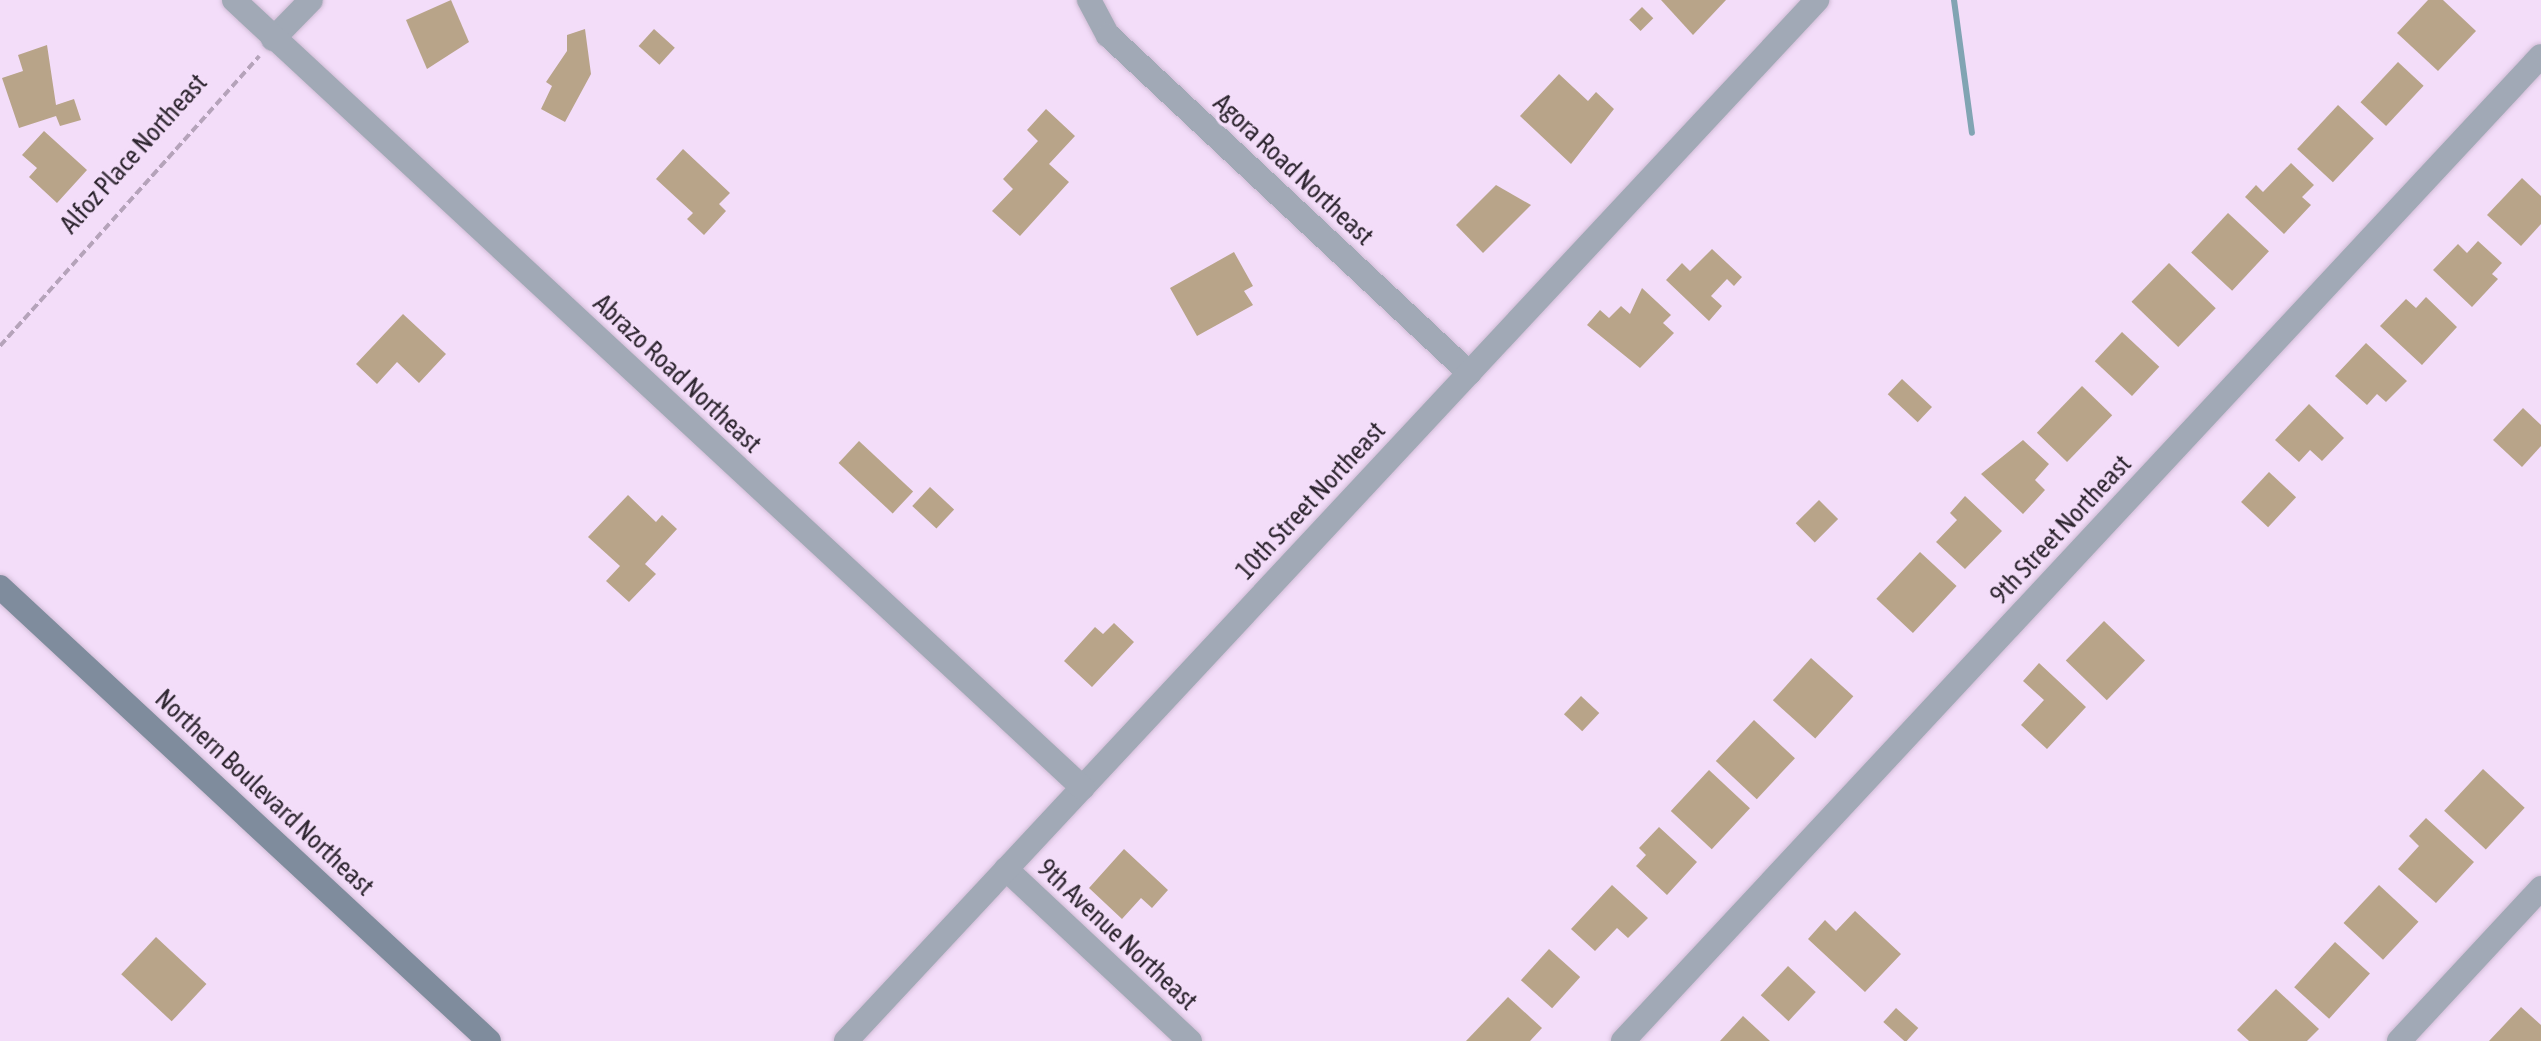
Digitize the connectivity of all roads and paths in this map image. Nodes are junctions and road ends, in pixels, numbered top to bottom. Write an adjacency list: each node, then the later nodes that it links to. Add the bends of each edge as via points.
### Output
1 (234, 0): 5 (street, Abrazo Road Northeast)
2 (311, 0): 5 (street)
3 (1089, 0): 8 (street, Agora Road Northeast, via 1108,35)
4 (1817, 0): 8 (street, 10th Street Northeast)
5 (273, 39): 7 (path, Alfoz Place Northeast); 10 (street, Abrazo Road Northeast)
6 (2541, 56): 16 (street, 9th Street Northeast)
7 (0, 346)
8 (1469, 373): 10 (street, 10th Street Northeast)
9 (0, 587): 13 (main road, Northern Boulevard Northeast)
10 (1083, 788): 11 (street, 10th Street Northeast)
11 (1006, 869): 14 (street, 10th Street Northeast); 15 (street, 9th Avenue Northeast)
12 (2541, 888): 17 (street)
13 (489, 1041)
14 (846, 1041)
15 (1190, 1041)
16 (1623, 1041)
17 (2399, 1041)

